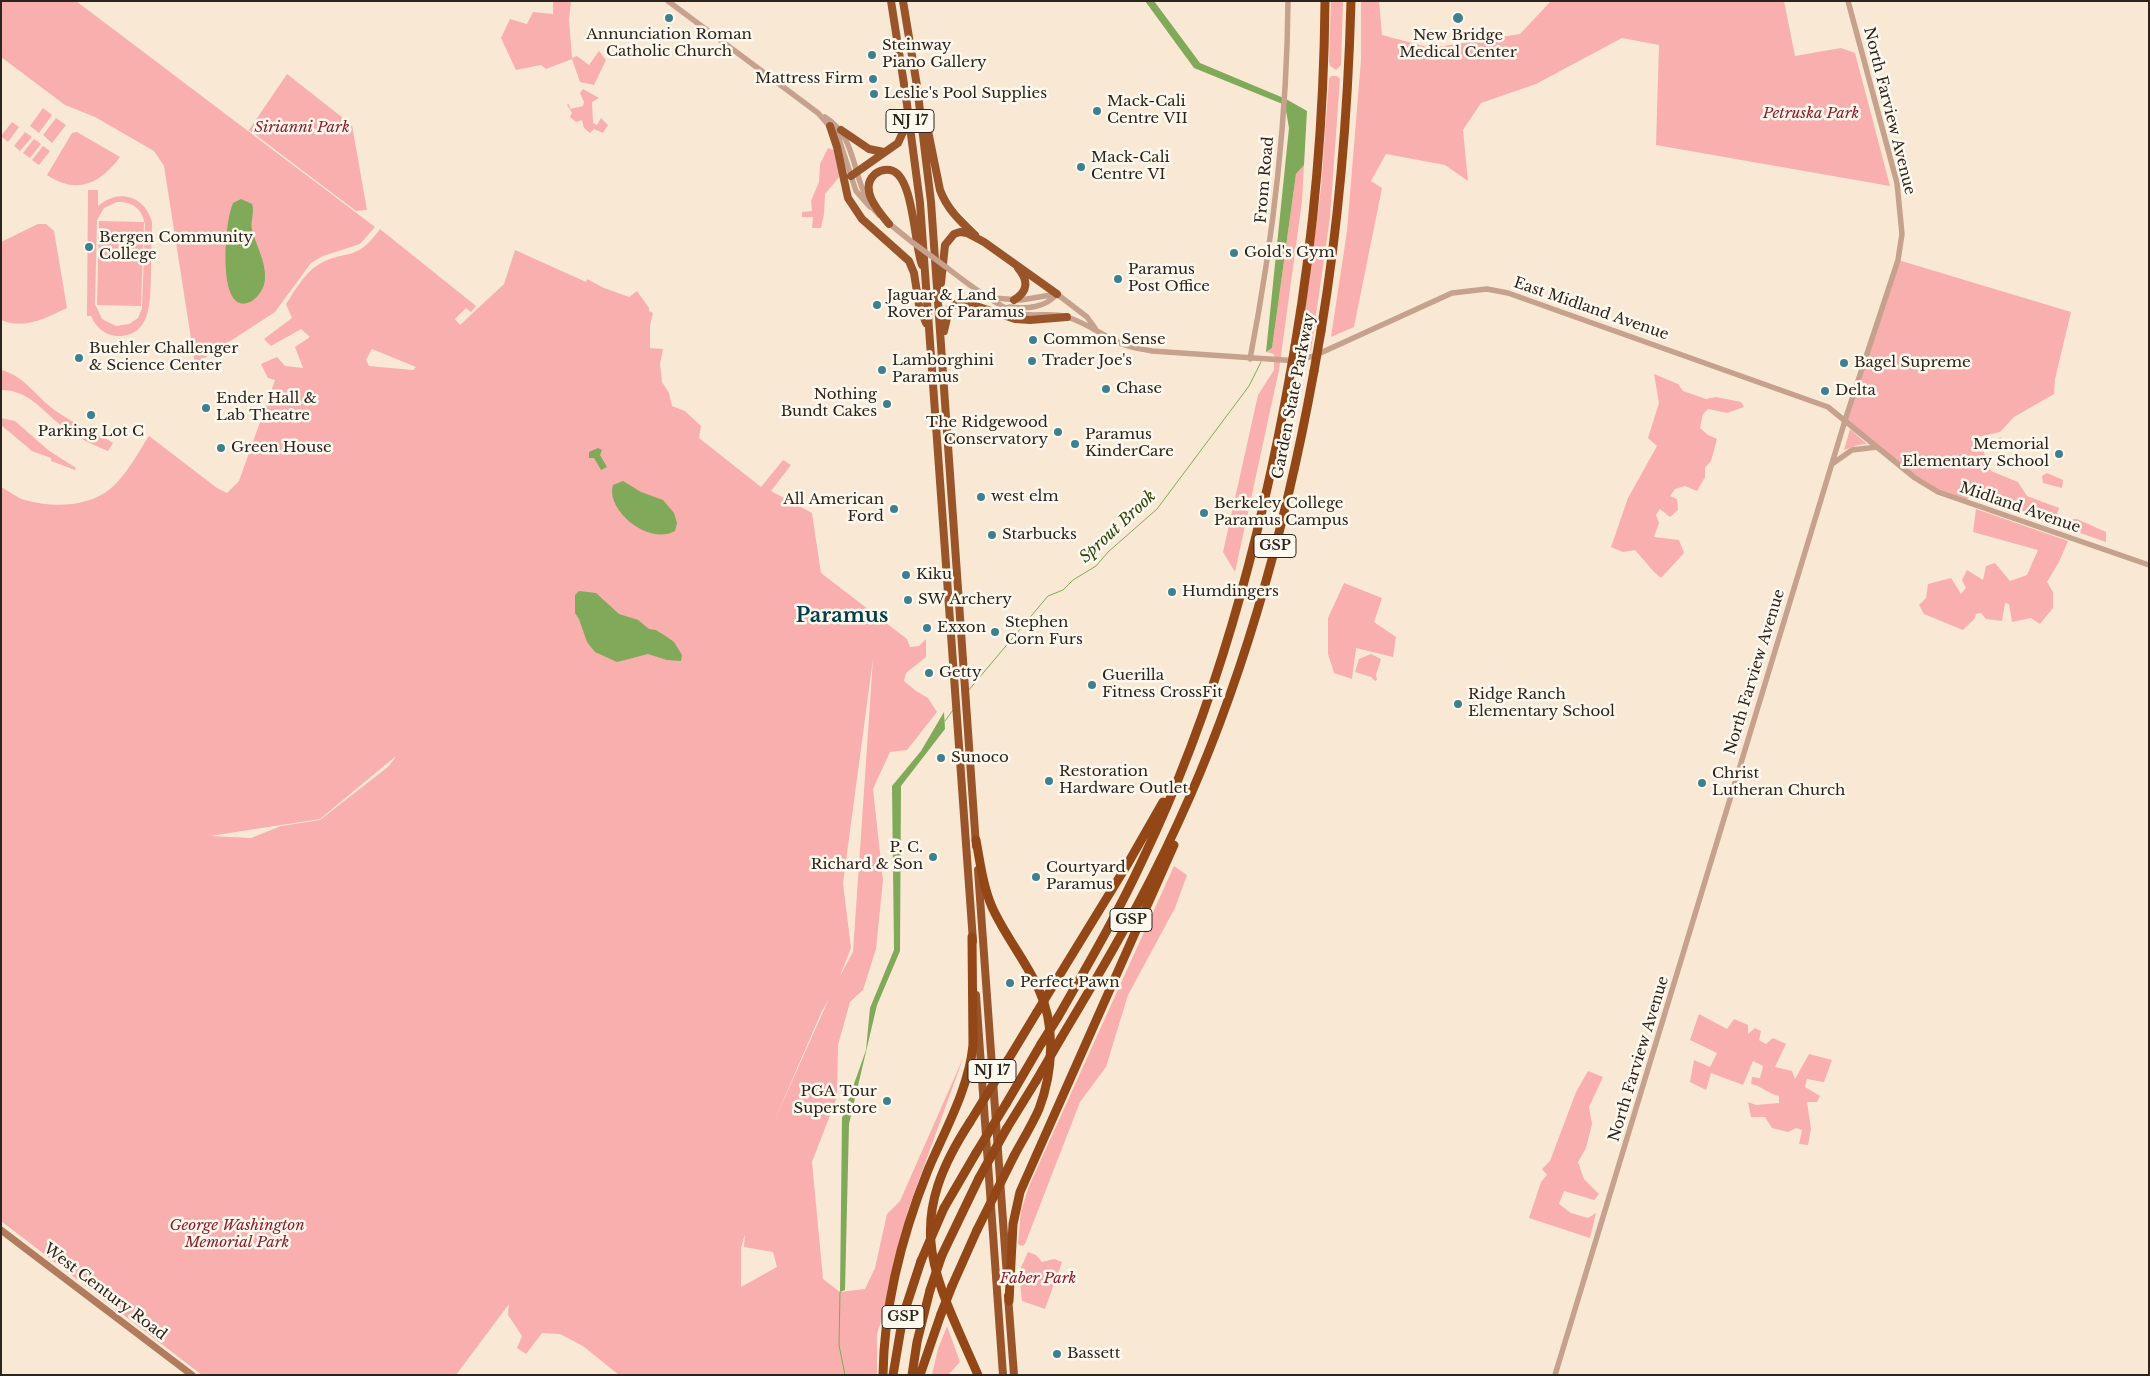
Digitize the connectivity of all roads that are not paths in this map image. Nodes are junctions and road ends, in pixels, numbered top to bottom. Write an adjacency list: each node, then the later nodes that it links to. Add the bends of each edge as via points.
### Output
1 (668, 1): 10 (street)
2 (891, 1): 9 (highway, NJ 17)
3 (903, 1): 8 (highway, NJ 17)
4 (1288, 1): 28 (street, From Road, via 1284,109 1275,212)
5 (1325, 1): 33 (highway, Garden State Parkway / GSP, bridge, via 1317,166 1307,268 1290,375 1268,490 1243,589)
6 (1350, 1): 34 (highway, Garden State Parkway / GSP, bridge, via 1340,186 1314,371 1284,513 1264,585 1231,691)
7 (1848, 1): 29 (street, North Farview Avenue, via 1897,183 1902,234 1896,272)
8 (917, 86): 16 (highway, via 943,198 954,215); 23 (highway, NJ 17)
9 (908, 109): 13 (highway, via 900,140); 18 (highway, NJ 17, via 920,203)
10 (818, 112): 11 (street); 12 (street)
11 (830, 126): 14 (street, via 840,140); 26 (highway, via 848,198 862,219 909,261 919,305)
12 (841, 130): 13 (highway, via 869,148); 14 (street, via 852,154)
13 (884, 152): 14 (highway)
14 (854, 174): 15 (street, via 870,207)
15 (889, 224): 18 (highway, via 869,189 873,177 885,170 896,172 904,181 917,253); 20 (street, East Midland Avenue, bridge)
16 (984, 242): 17 (highway); 23 (highway, via 960,232 948,238 943,252)
17 (1017, 266): 19 (highway); 21 (highway, via 1025,277 1026,285)
18 (924, 272): 26 (highway, NJ 17)
19 (1057, 294): 21 (street); 22 (street, East Midland Avenue, via 1040,306); 25 (street, East Midland Avenue, via 1087,317)
20 (990, 298): 21 (street); 22 (street, East Midland Avenue)
21 (1014, 300)
22 (1005, 306): 24 (street, East Midland Avenue, via 1023,314 1053,313)
23 (940, 314): 27 (highway, NJ 17)
24 (1067, 317): 25 (street, East Midland Avenue); 27 (highway, via 1015,319 960,302 947,314)
25 (1095, 328): 28 (street, East Midland Avenue, via 1113,340 1135,348)
26 (930, 333): 36 (highway, NJ 17)
27 (941, 348): 35 (highway, NJ 17)
28 (1250, 359): 29 (street, East Midland Avenue, via 1304,360 1442,296 1463,290 1487,289 1513,294 1819,404)
29 (1845, 420): 30 (street, Midland Avenue); 31 (street, North Farview Avenue)
30 (1878, 447): 31 (street, via 1852,450); 32 (street, Midland Avenue, via 1915,478 1948,496)
31 (1832, 464): 47 (street, North Farview Avenue)
32 (2149, 565)
33 (1187, 757): 41 (highway, Garden State Parkway / GSP, bridge, via 1131,885 1105,935 944,1208 920,1261 903,1316); 44 (highway, bridge, via 1144,836 953,1147 939,1178 932,1204 930,1231 939,1283)
34 (1190, 796): 38 (highway, via 1175,844 1148,907 1020,1192 1013,1224); 42 (highway, Garden State Parkway / GSP, bridge, via 1130,921 979,1178 942,1255 930,1290)
35 (976, 840): 38 (highway, NJ 17); 43 (highway, bridge, via 992,906 1039,990 1049,1021 1050,1052 1045,1088 1036,1116 977,1230 952,1286)
36 (972, 932): 40 (highway, via 971,1058 963,1087 922,1184 906,1235 892,1292); 45 (highway, NJ 17)
37 (1, 1230): 39 (main road, West Century Road)
38 (1009, 1301): 46 (highway, NJ 17)
39 (192, 1375)
40 (883, 1375)
41 (893, 1375)
42 (912, 1375)
43 (920, 1375)
44 (978, 1375)
45 (1003, 1375)
46 (1014, 1375)
47 (1555, 1375)

